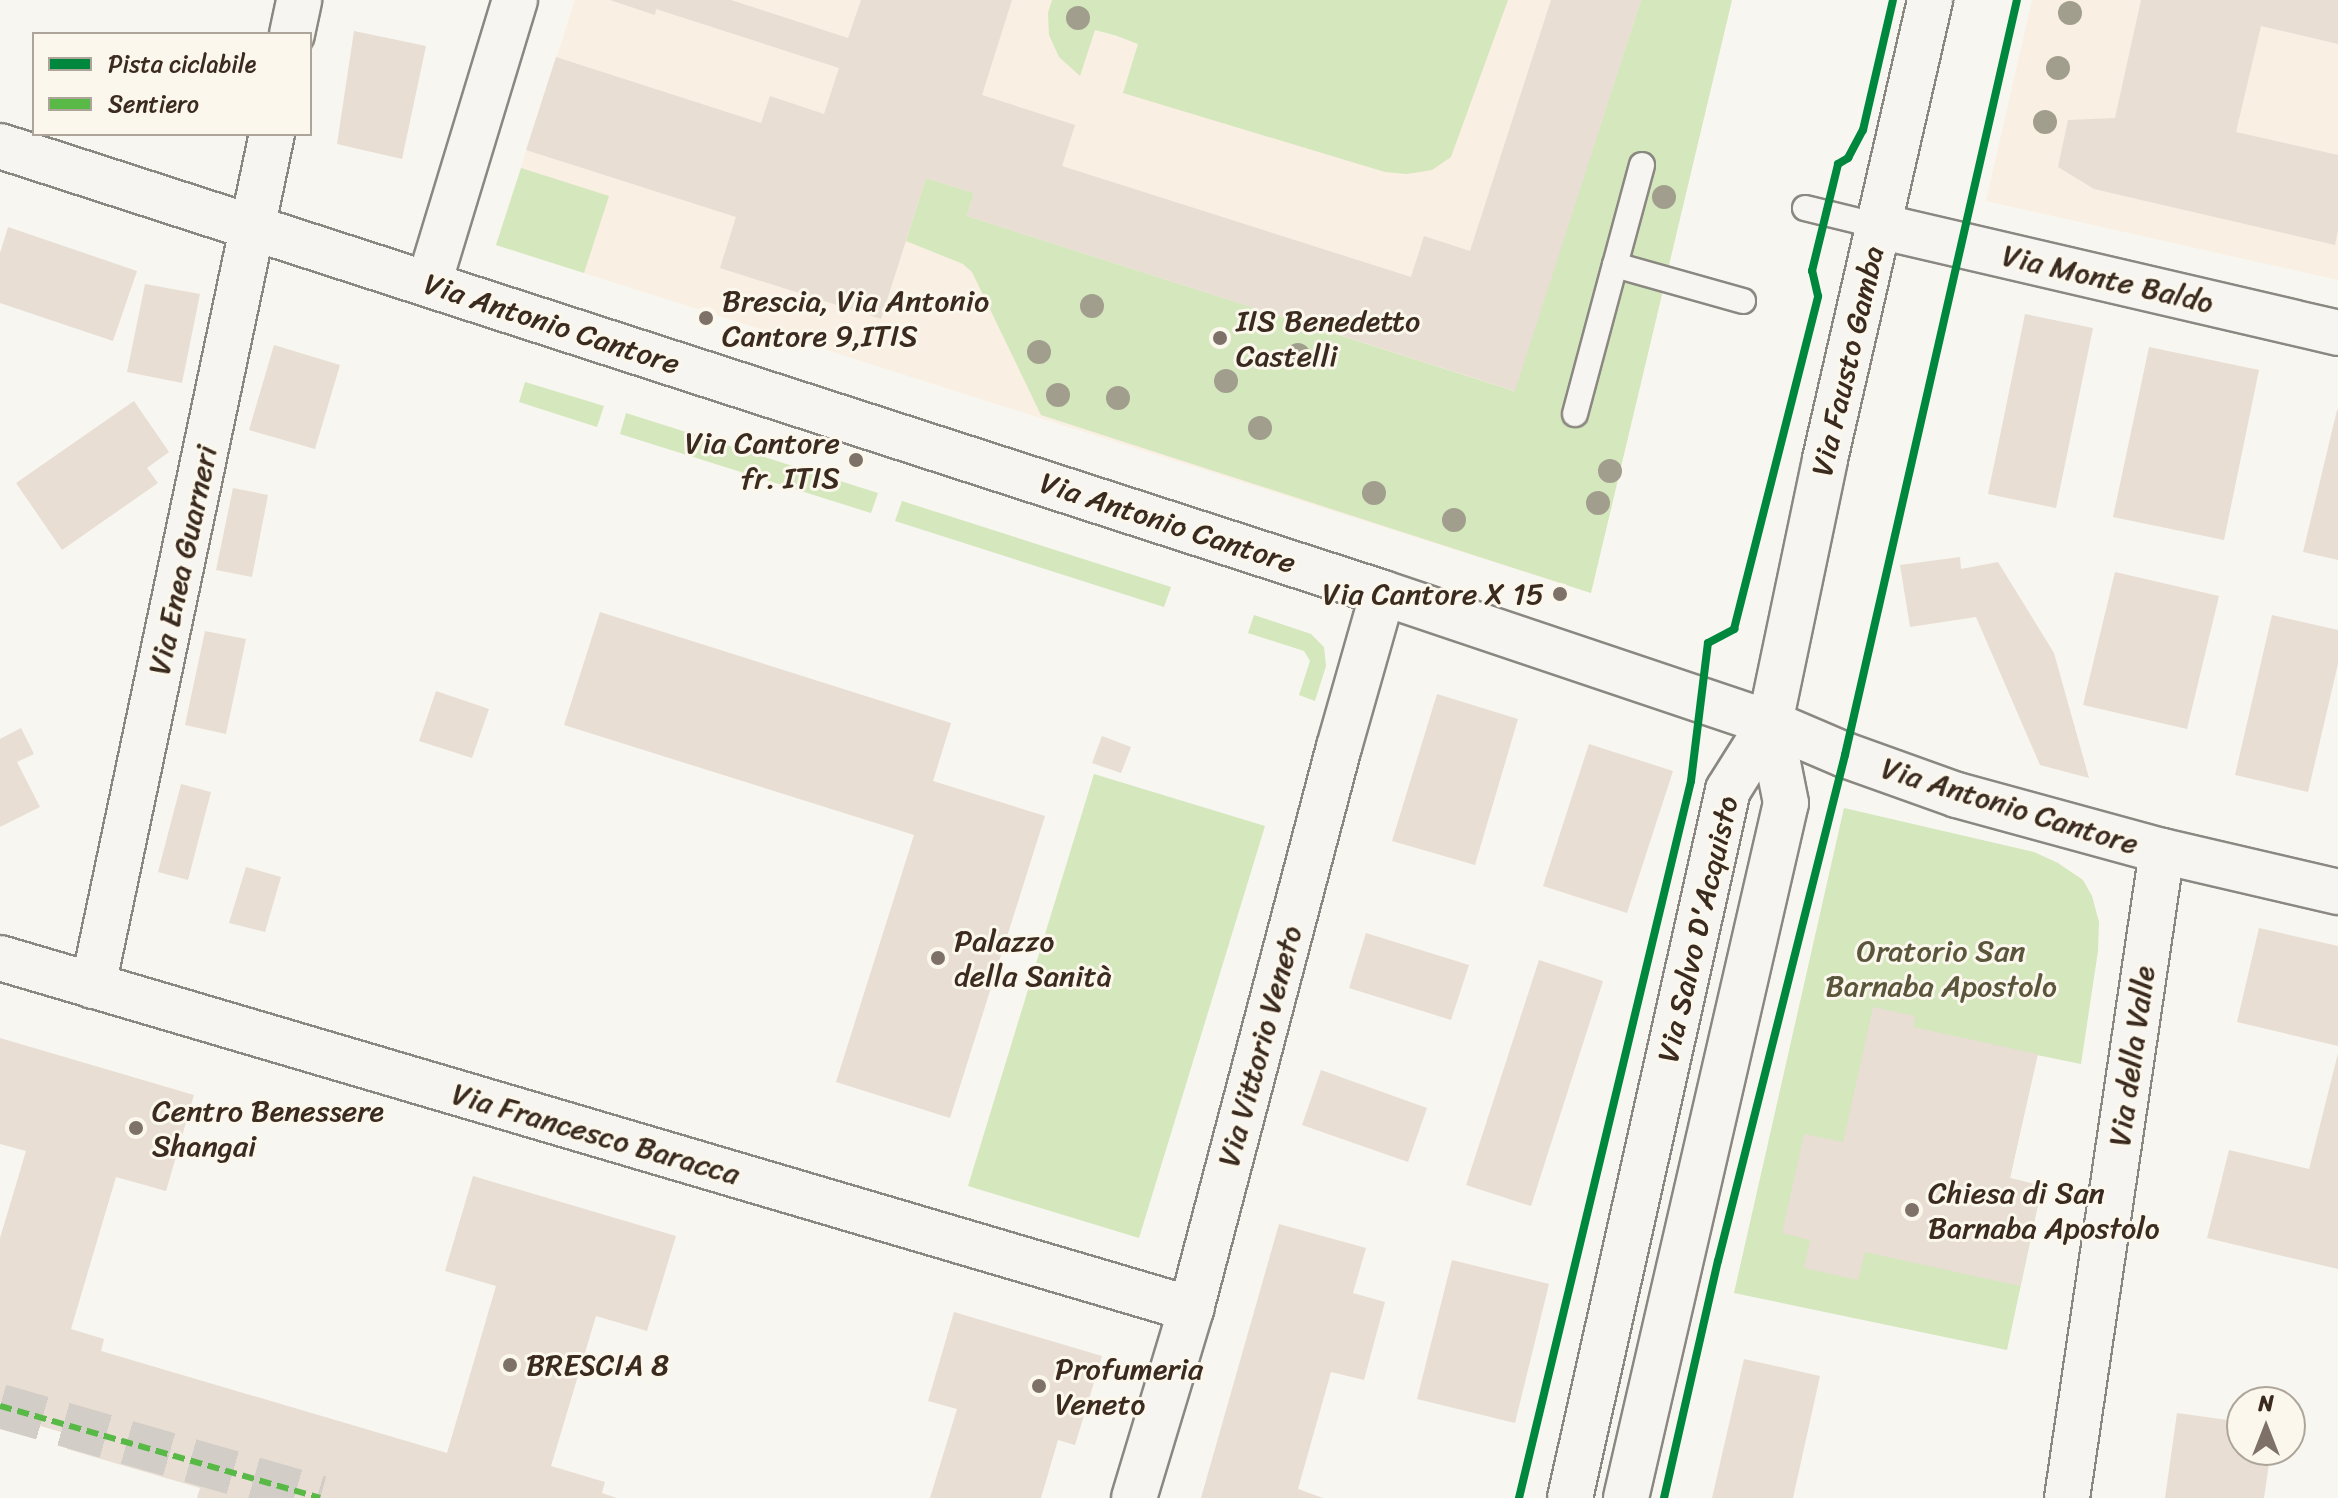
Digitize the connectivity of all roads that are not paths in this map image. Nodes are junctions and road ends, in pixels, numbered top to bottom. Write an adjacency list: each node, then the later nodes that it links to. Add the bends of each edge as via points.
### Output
1 (299, 0): 4 (street)
2 (515, 0): 12 (street)
3 (1930, 0): 10 (street, Via Fausto Gamba)
4 (292, 32)
5 (272, 136): 9 (street, Via Enea Guarneri)
6 (0, 146): 9 (street, Via Antonio Cantore)
7 (1642, 165): 11 (lane)
8 (1805, 208): 10 (lane)
9 (253, 226): 12 (street, Via Antonio Cantore); 21 (street, Via Enea Guarneri)
10 (1879, 226): 14 (street, Via Monte Baldo); 17 (street, Via Fausto Gamba)
11 (1615, 265): 13 (lane); 15 (lane)
12 (429, 283): 16 (street, Via Antonio Cantore)
13 (1743, 301)
14 (2338, 333)
15 (1575, 414)
16 (1383, 593): 17 (street, Via Antonio Cantore); 22 (street, Via Vittorio Veneto)
17 (1770, 723): 18 (street, Via Antonio Cantore, via 1957,795); 24 (street, Via Salvo D'Acquisto, via 1728,790); 25 (street, Via Salvo D'Acquisto, via 1786,803)
18 (2162, 851): 19 (street, Via Antonio Cantore); 26 (street, Via della Valle)
19 (2338, 892)
20 (0, 958): 21 (street, Via Francesco Baracca)
21 (93, 986): 22 (street, Via Francesco Baracca)
22 (1191, 1309): 23 (street, Via Vittorio Veneto)
23 (1134, 1498)
24 (1570, 1498)
25 (1626, 1498)
26 (2067, 1498)

